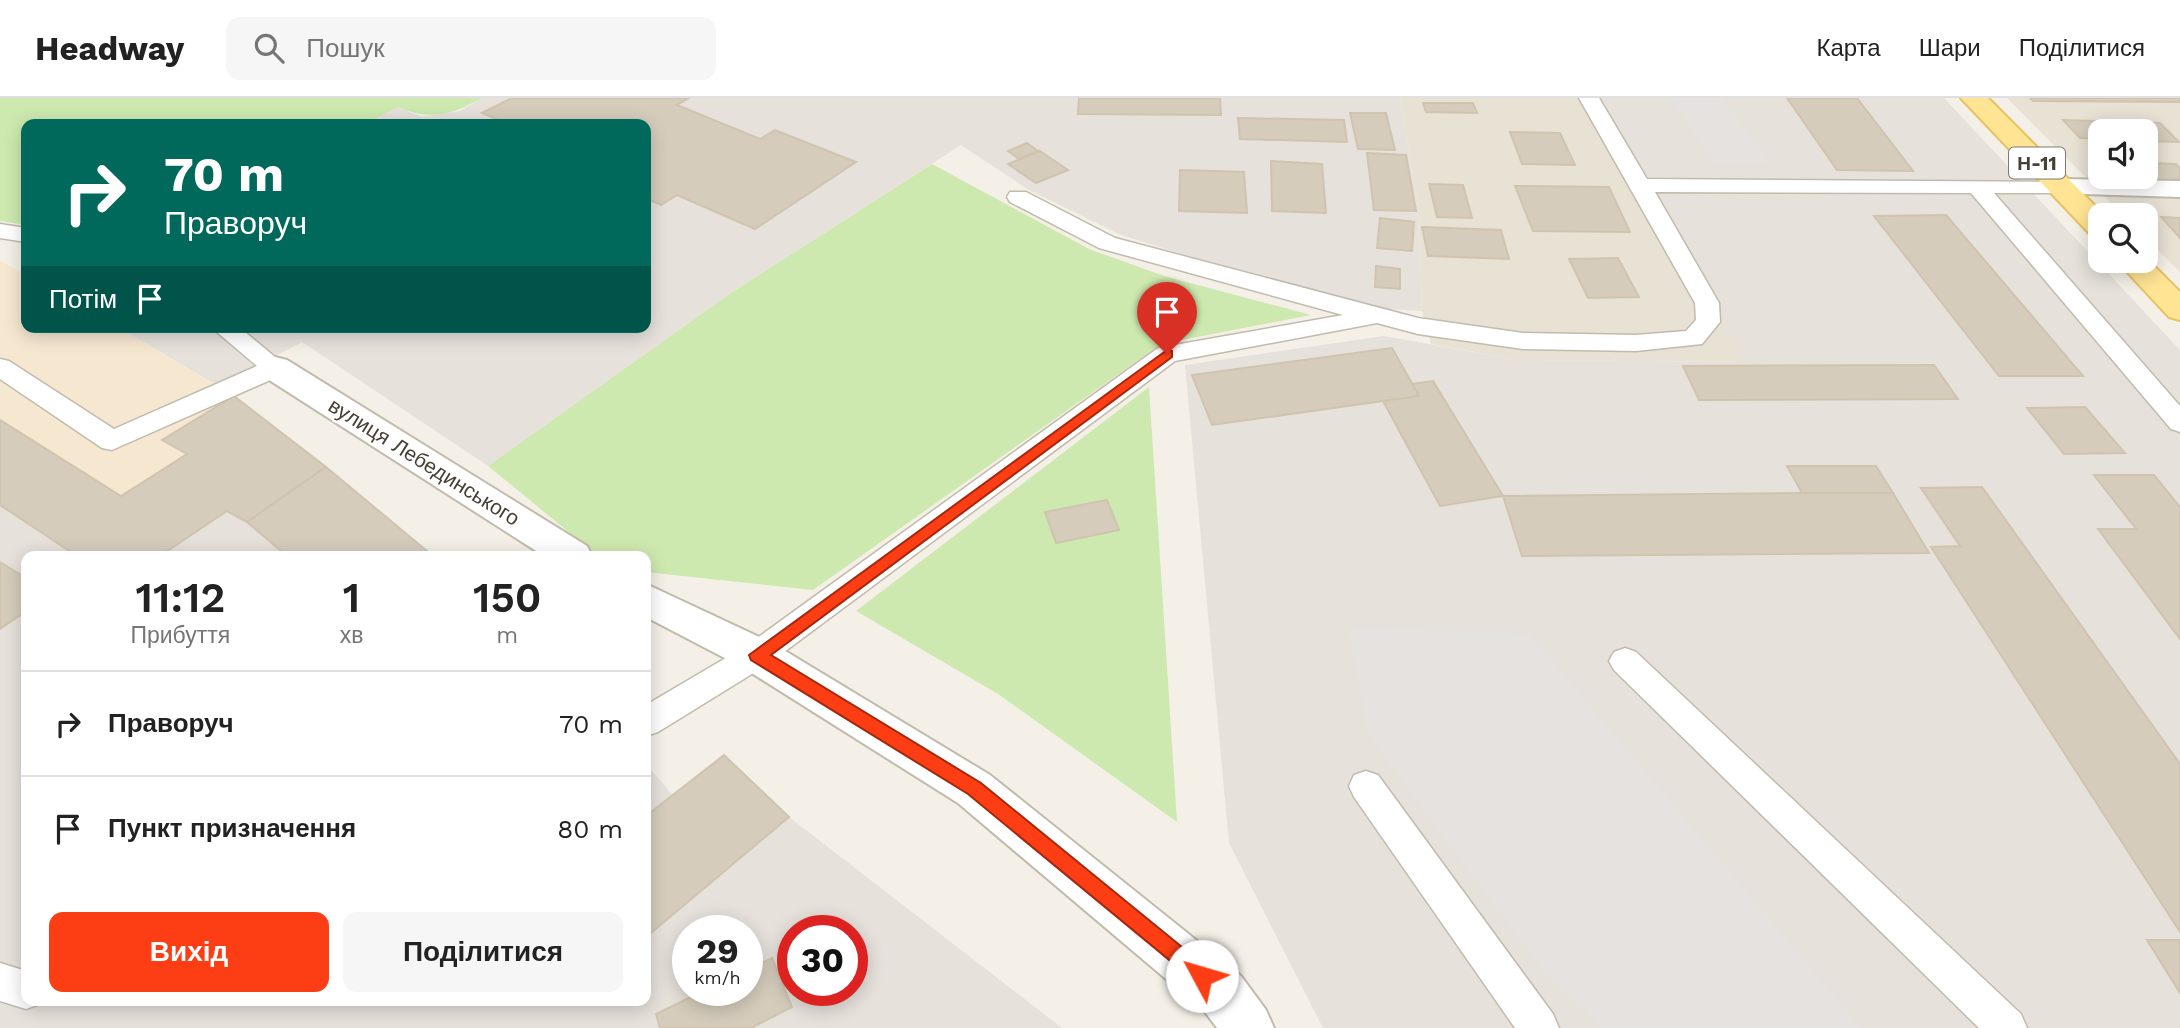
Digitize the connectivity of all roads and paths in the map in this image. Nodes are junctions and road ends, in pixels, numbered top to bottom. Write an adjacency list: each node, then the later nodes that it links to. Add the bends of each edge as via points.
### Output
1 (1589, 98): 3 (lane)
2 (1974, 98): 4 (main road, Н-11)
3 (1640, 186): 5 (lane); 13 (lane, via 1707,303 1709,323 1693,338 1636,343 1522,341)
4 (2061, 187): 5 (lane); 6 (street); 8 (main road, Н-11)
5 (1979, 189): 17 (lane)
6 (2180, 189)
7 (1018, 197): 13 (lane, via 1107,243)
8 (2088, 215)
9 (0, 231): 10 (lane)
10 (21, 233)
11 (2144, 273): 12 (main road)
12 (2180, 310)
13 (1379, 316): 20 (lane, via 1167,354)
14 (231, 333): 16 (lane)
15 (0, 367): 16 (lane, via 112,441)
16 (275, 368): 18 (street, вулиця Лебединського)
17 (2180, 423)
18 (565, 551)
19 (651, 602): 20 (street)
20 (757, 655): 22 (lane); 26 (street, via 974,789 1223,994)
21 (1625, 661): 28 (lane)
22 (651, 719)
23 (1366, 786): 27 (lane)
24 (0, 982): 25 (lane)
25 (21, 988)
26 (1248, 1028)
27 (1539, 1028)
28 (2007, 1028)

